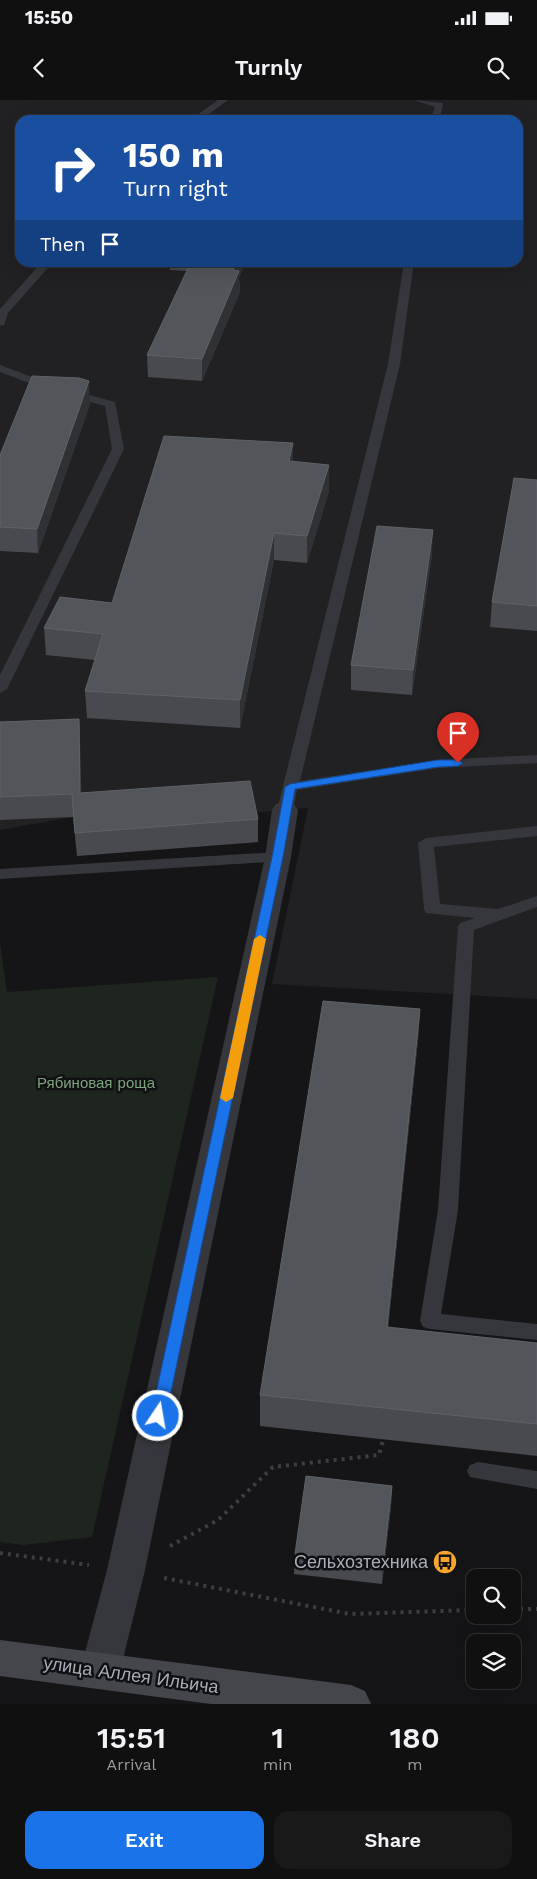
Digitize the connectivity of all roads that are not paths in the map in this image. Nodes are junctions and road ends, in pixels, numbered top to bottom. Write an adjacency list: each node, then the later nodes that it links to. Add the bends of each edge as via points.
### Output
1 (224, 100): 3 (lane)
2 (418, 100): 4 (lane, via 440,105)
3 (202, 115)
4 (437, 115)
5 (44, 267): 7 (lane, via 3,312)
6 (408, 267): 11 (lane, via 394,364)
7 (0, 323)
8 (0, 368): 9 (lane, via 52,388 112,404 118,449)
9 (0, 689)
10 (537, 759): 11 (lane, via 438,764)
11 (288, 799): 13 (street)
12 (537, 831): 16 (lane, via 426,843 432,909)
13 (278, 857): 14 (lane); 21 (street, via 126,1570)
14 (0, 874)
15 (537, 901): 16 (lane)
16 (500, 914): 17 (lane, via 466,927 448,1210 430,1321)
17 (537, 1332)
18 (478, 1471): 19 (lane)
19 (537, 1480)
20 (0, 1658): 21 (main road, улица Аллея Ильича)
21 (100, 1671): 22 (main road, улица Аллея Ильича)
22 (351, 1704)

